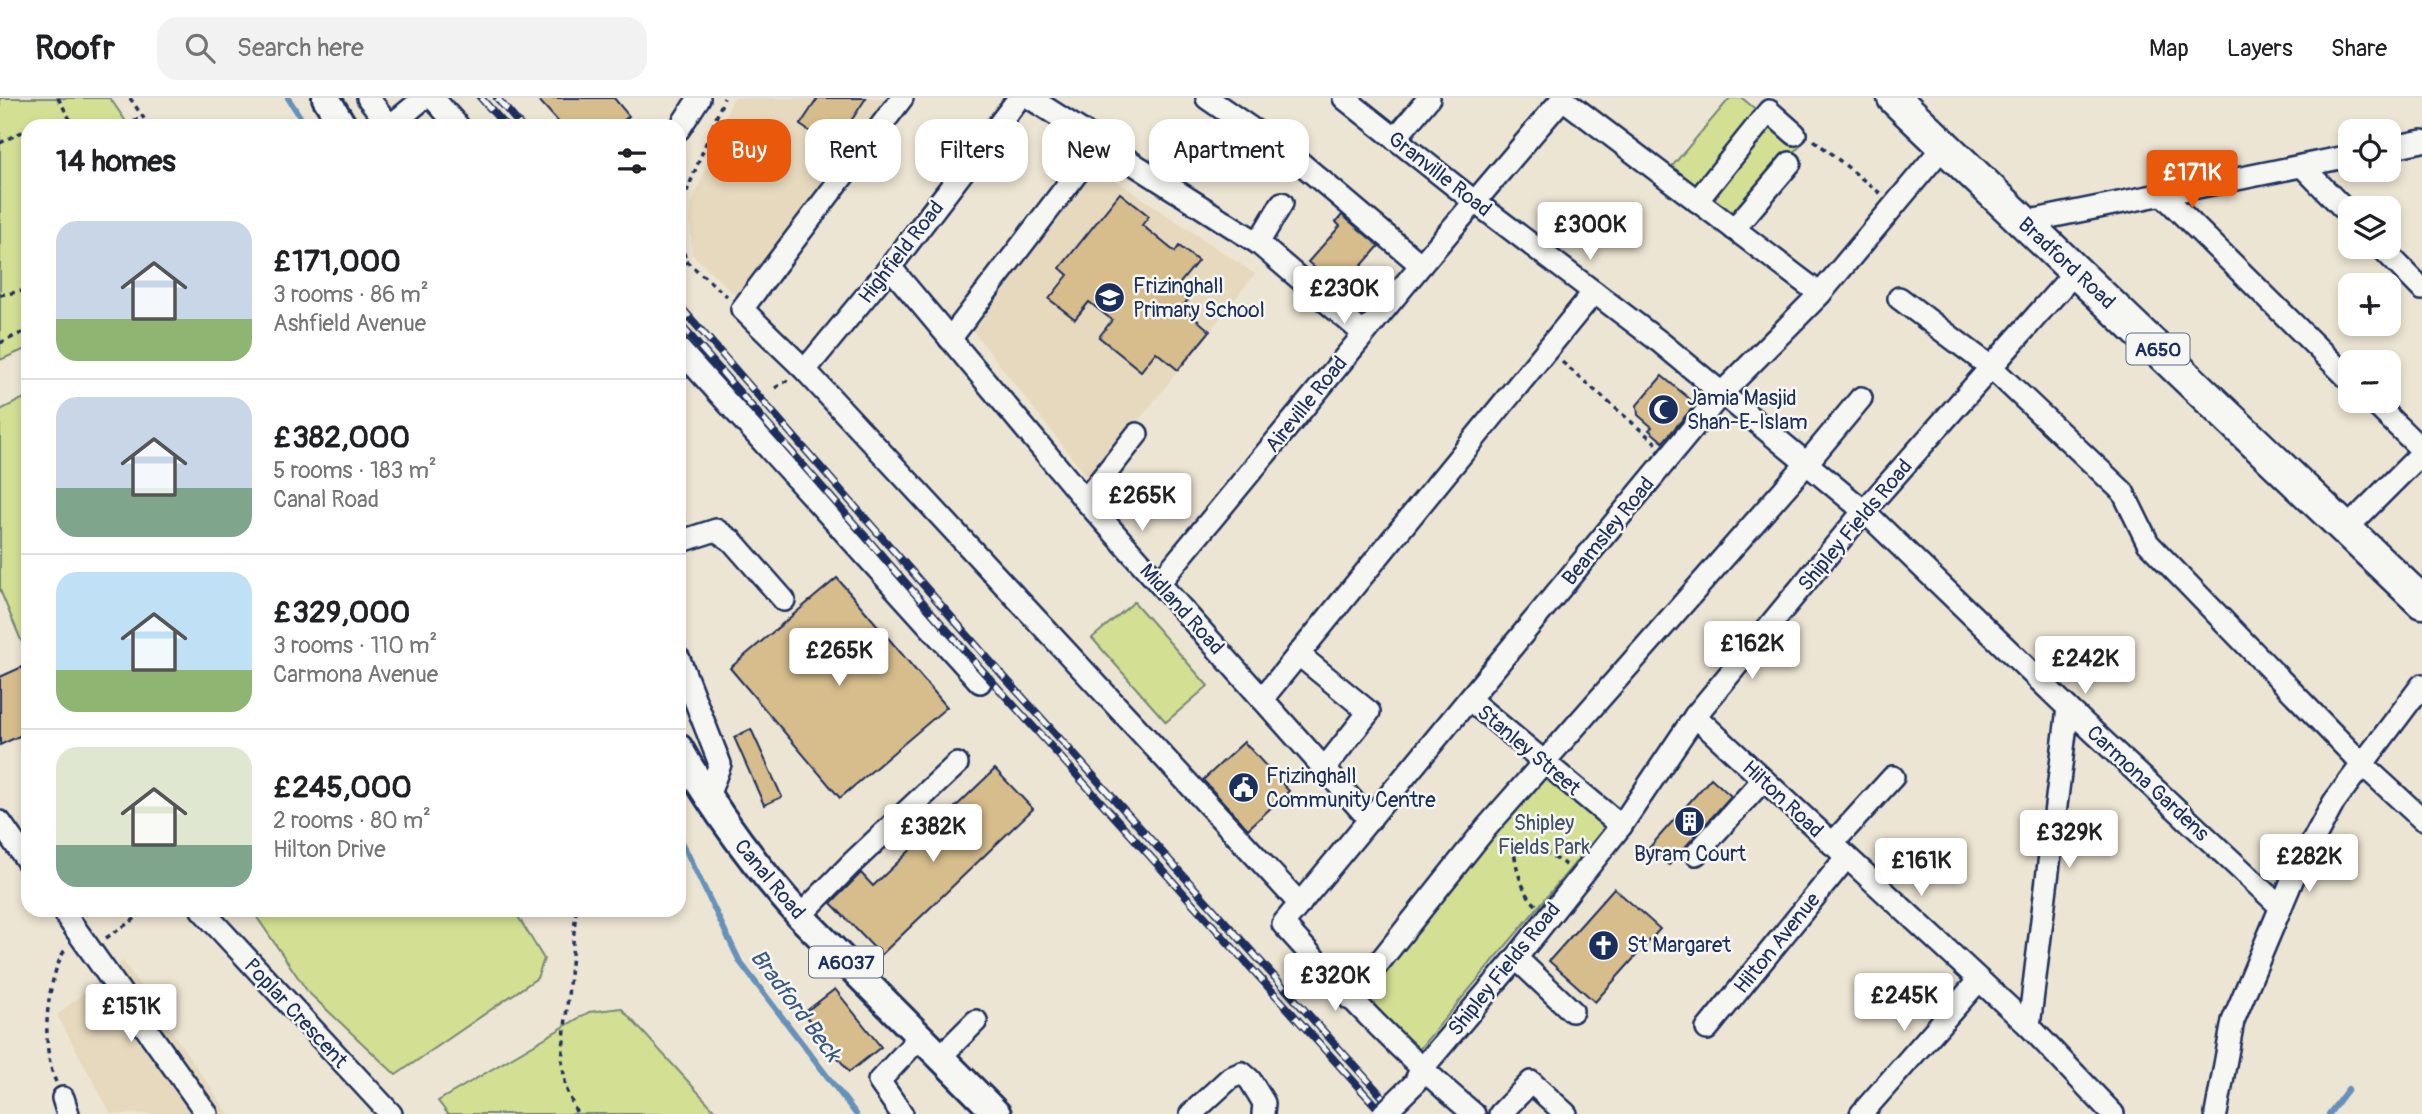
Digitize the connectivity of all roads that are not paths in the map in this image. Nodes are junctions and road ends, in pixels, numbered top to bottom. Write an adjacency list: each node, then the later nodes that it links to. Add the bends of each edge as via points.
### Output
1 (326, 98): 15 (main road)
2 (368, 98): 16 (street)
3 (424, 98): 17 (street)
4 (433, 98): 18 (street)
5 (699, 98): 19 (street)
6 (902, 98): 52 (street, via 742,309)
7 (1019, 98): 41 (street, Highfield Road)
8 (1030, 98): 20 (street)
9 (1208, 98): 40 (street, via 1297,160)
10 (1344, 98): 22 (street, Granville Road)
11 (1429, 98): 22 (street)
12 (1563, 98): 32 (street); 33 (street, Aireville Road)
13 (1899, 100): 25 (highway, Bradford Road / A650)
14 (1763, 105): 21 (street); 32 (street)
15 (339, 119)
16 (384, 119)
17 (398, 119)
18 (452, 119)
19 (685, 119)
20 (1062, 119)
21 (1804, 137)
22 (1395, 139): 33 (street, Granville Road)
23 (2422, 141): 24 (street)
24 (2401, 145)
25 (1943, 147): 36 (highway, Bradford Road / A650); 45 (street, Beamsley Road)
26 (2338, 158): 29 (street)
27 (1790, 163): 37 (street)
28 (1135, 166): 38 (street)
29 (2302, 166): 31 (street); 35 (street)
30 (1070, 182): 48 (street)
31 (2162, 194): 36 (street); 51 (street)
32 (1697, 201): 37 (street)
33 (1475, 202): 40 (street, Aireville Road); 44 (street, Granville Road)
34 (1282, 203): 38 (street)
35 (2338, 203)
36 (2025, 222): 42 (highway, Bradford Road / A650)
37 (1734, 229): 45 (street)
38 (1258, 243): 47 (street)
39 (2393, 259): 43 (street)
40 (1421, 265): 47 (street, Aireville Road)
41 (890, 267): 48 (street, Midland Road); 52 (street, Highfield Road)
42 (2076, 271): 50 (street, Shipley Fields Road); 61 (highway, Bradford Road / A650)
43 (2422, 289)
44 (1594, 292): 53 (street, Granville Road); 66 (street)
45 (1820, 294): 53 (street, Beamsley Road)
46 (1899, 298): 50 (street)
47 (1364, 334): 63 (street, Aireville Road)
48 (950, 340): 59 (street, Midland Road)
49 (686, 357): 68 (street)
50 (1992, 368): 60 (street, Shipley Fields Road); 77 (street, via 2123,492 2148,543)
51 (2338, 368)
52 (805, 370): 89 (street)
53 (1721, 394): 58 (street, Granville Road); 71 (street, Beamsley Road)
54 (1861, 398): 58 (street)
55 (2384, 413): 57 (street)
56 (1137, 434): 59 (street)
57 (2422, 452): 61 (street)
58 (1807, 463): 60 (street, Granville Road); 75 (street)
59 (1085, 500): 63 (street, Midland Road)
60 (1864, 511): 72 (street, Carmona Gardens); 73 (street, Shipley Fields Road)
61 (2346, 529): 65 (highway, Bradford Road / A650)
62 (686, 540): 64 (street, via 716,530 732,541)
63 (1159, 583): 70 (street, Midland Road)
64 (784, 600)
65 (2422, 602)
66 (1298, 654): 70 (street); 78 (street, via 1369,712)
67 (686, 677): 81 (street, via 720,764)
68 (980, 682)
69 (2422, 685): 77 (street)
70 (1262, 699): 78 (street, Midland Road)
71 (1470, 700): 75 (street, Stanley Street); 83 (street, Beamsley Road)
72 (2068, 708): 90 (street, Carmona Gardens); 99 (street)
73 (1695, 716): 80 (street, Hilton Road); 85 (street, Shipley Fields Road)
74 (686, 761): 81 (main road, Canal Road / A6037)
75 (1544, 763): 85 (street, Stanley Street); 96 (street, via 1486,828)
76 (957, 764): 91 (street)
77 (2362, 764): 82 (street); 90 (street, via 2334,802)
78 (1324, 769): 83 (street, Midland Road)
79 (1893, 777): 86 (street, Hilton Avenue)
80 (1763, 780): 86 (street, Hilton Road); 88 (street)
81 (707, 799): 91 (main road, Canal Road / A6037)
82 (2422, 819)
83 (1370, 820): 89 (street, Beamsley Road)
84 (0, 822): 87 (street)
85 (1621, 826): 94 (street, Shipley Fields Road)
86 (1839, 851): 95 (street, Hilton Road); 100 (street, Hilton Avenue)
87 (21, 852)
88 (1696, 854)
89 (1300, 904): 96 (street, Beamsley Road, via 1283,924)
90 (2281, 907): 116 (street, via 2233,1021)
91 (800, 916): 101 (main road, Canal Road / A6037)
92 (67, 917): 104 (street)
93 (208, 917): 105 (street, Poplar Crescent)
94 (1516, 958): 97 (street); 103 (street, Shipley Fields Road)
95 (1979, 980): 99 (street, Hilton Road); 114 (street)
96 (1350, 999): 103 (street)
97 (1572, 1011)
98 (976, 1021): 102 (street)
99 (2029, 1026): 115 (street, Hilton Road)
100 (1707, 1029)
101 (920, 1037): 102 (main road, Canal Road / A6037); 106 (street, via 879,1081)
102 (940, 1057): 107 (main road, Canal Road / A6037)
103 (1417, 1077): 110 (street, Shipley Fields Road, bridge); 111 (street)
104 (207, 1114)
105 (391, 1114)
106 (902, 1114)
107 (997, 1114)
108 (1191, 1114): 109 (street, via 1230,1078 1242,1073 1264,1103)
109 (1263, 1114)
110 (1382, 1114)
111 (1474, 1114)
112 (1500, 1114): 113 (street, via 1531,1082)
113 (1566, 1114)
114 (1861, 1114)
115 (2113, 1114)
116 (2216, 1114)

